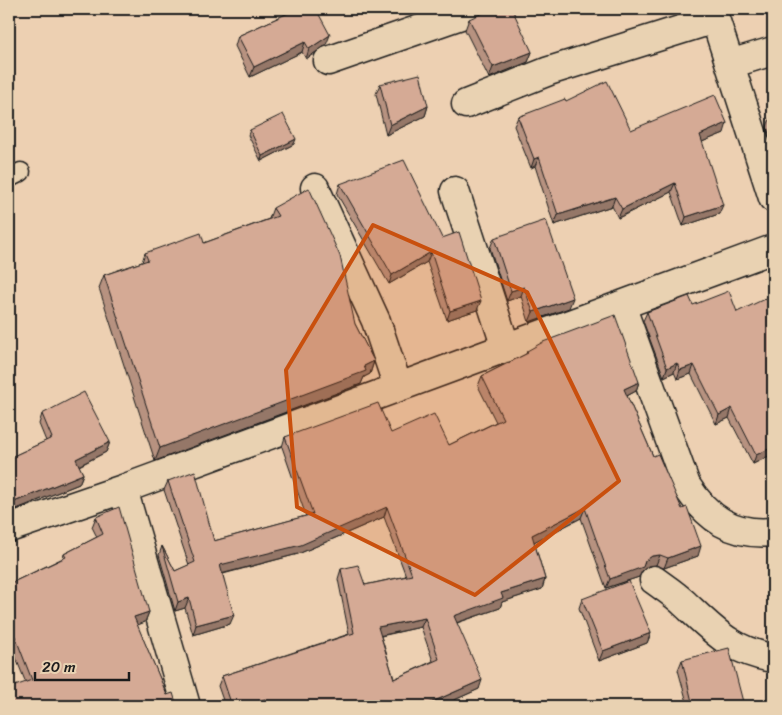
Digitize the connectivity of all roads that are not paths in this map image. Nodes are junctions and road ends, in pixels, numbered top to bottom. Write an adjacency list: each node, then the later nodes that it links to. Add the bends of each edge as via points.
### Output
1 (478, 9): 4 (street)
2 (714, 14): 5 (street); 6 (street, via 549,71)
3 (773, 51): 5 (street)
4 (328, 61)
5 (730, 64): 9 (street)
6 (466, 104)
7 (315, 188): 13 (street, via 376,321)
8 (455, 191): 12 (street)
9 (773, 198)
10 (773, 249): 11 (street)
11 (621, 305): 12 (street); 16 (street, via 686,484 698,504 718,522 756,533)
12 (506, 348): 13 (street)
13 (398, 387): 14 (street)
14 (123, 489): 15 (street); 19 (street)
15 (9, 528)
16 (773, 532)
17 (654, 580): 18 (street, via 684,602 718,636 753,655)
18 (773, 658)
19 (186, 706)

